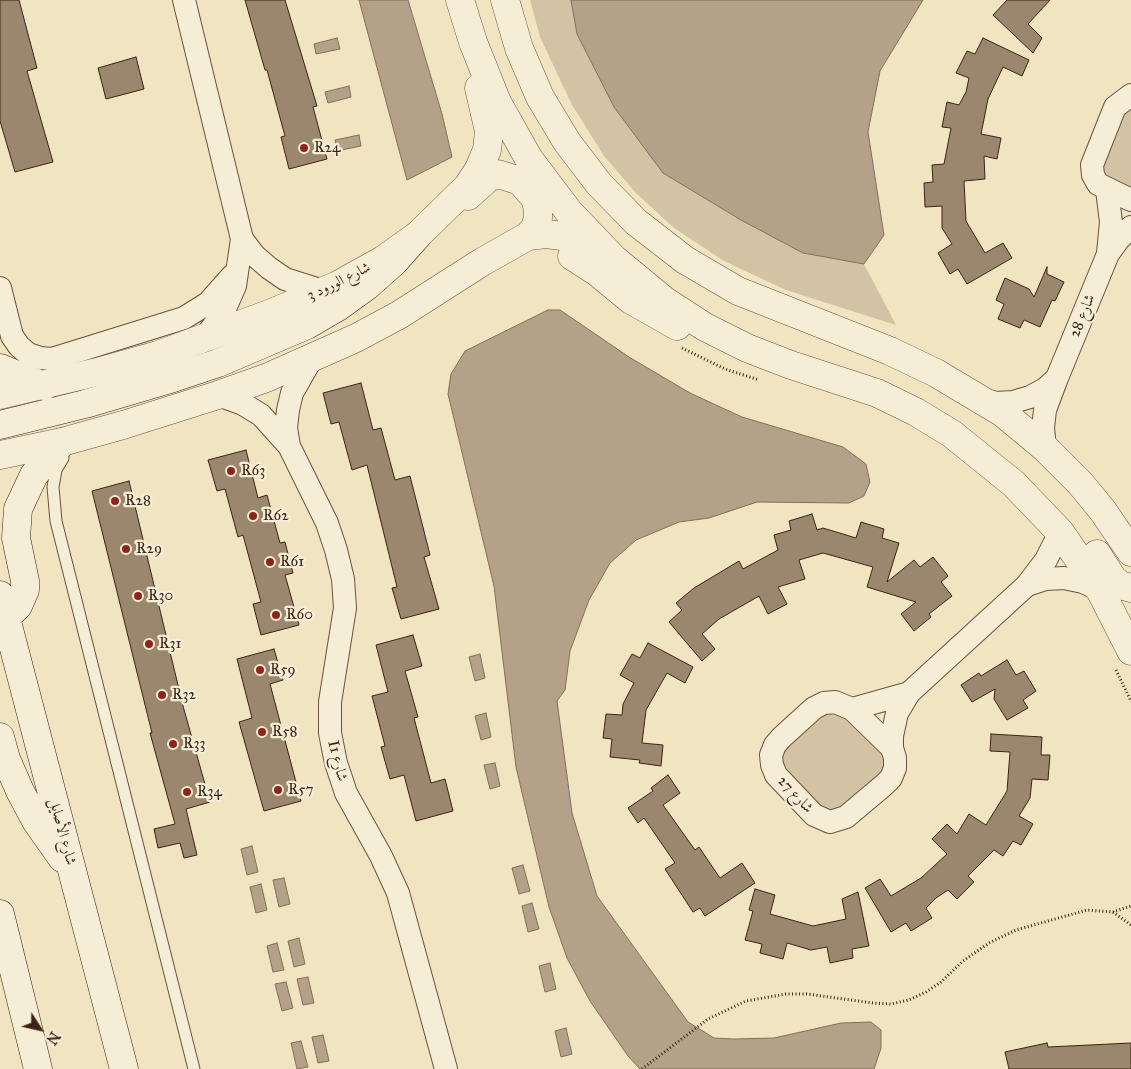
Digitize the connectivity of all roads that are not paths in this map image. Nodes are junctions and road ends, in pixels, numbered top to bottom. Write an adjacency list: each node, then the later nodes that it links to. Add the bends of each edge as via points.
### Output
1 (184, 0): 12 (street)
2 (460, 0): 5 (street)
3 (489, 0): 6 (street, via 499,25)
4 (505, 0): 6 (street)
5 (472, 42): 11 (street, شارع الورود 3, via 489,131 487,150 468,186); 19 (street, via 497,102 529,159 569,212 614,259 666,300 705,326)
6 (519, 48): 26 (street, via 553,120 599,184 636,222 685,260 738,290 890,350)
7 (1131, 95): 8 (street, شارع 28, via 1115,106 1092,165 1096,180)
8 (1107, 190): 9 (street); 14 (street, شارع 28, via 1111,222)
9 (1131, 200)
10 (1131, 226): 14 (street, شارع 28)
11 (418, 235): 13 (street, via 449,213 488,178 498,174 520,181 535,198 538,218 535,228); 17 (street, شارع الورود 3, via 383,260); 27 (street, via 367,286 307,325 173,378)
12 (242, 239): 15 (street); 17 (street, via 254,255 286,279)
13 (520, 241): 19 (street, via 576,257 672,334); 20 (street, via 399,315)
14 (1108, 254): 22 (street, شارع 28)
15 (240, 263): 16 (street, via 218,294 192,314 52,358 28,354 19,346 12,336); 18 (street, via 230,300)
16 (0, 288)
17 (324, 292): 18 (street, شارع الورود 3)
18 (205, 337): 23 (street, شارع الورود 3, via 158,354)
19 (748, 348): 32 (street, via 791,366 877,393 916,412 986,460)
20 (312, 358): 25 (street); 29 (street, I1 شارع, via 292,393 286,428)
21 (0, 368): 23 (street)
22 (1057, 378): 26 (street, via 1045,389 1013,402 996,403); 30 (street, شارع 28, via 1045,410)
23 (44, 386): 24 (street, شارع الورود 3)
24 (0, 395)
25 (218, 395): 28 (street); 29 (street, I1 شارع, via 261,415)
26 (980, 399): 30 (street, via 1003,413)
27 (0, 425)
28 (68, 441): 31 (street); 37 (street, via 34,475 18,509 16,538 25,590 18,606); 47 (lane, via 56,470 52,501 56,521)
29 (289, 446): 48 (street, I1 شارع, via 327,523 343,579 344,617 330,702 330,733 336,763 346,792 398,893)
30 (1045, 448): 33 (street, via 1080,483)
31 (0, 455)
32 (1053, 523): 34 (street, شارع 27, via 1046,560); 35 (street, via 1069,525 1079,532 1113,579); 36 (street)
33 (1129, 544)
34 (1027, 585): 36 (street, شارع 27, via 1064,578); 39 (street, شارع 27)
35 (1131, 588)
36 (1100, 590): 38 (street)
37 (3, 607): 43 (street, شارع الأصايل)
38 (1122, 656)
39 (910, 693): 40 (street, شارع 27); 42 (street, شارع 27, via 897,713)
40 (852, 709): 42 (street, شارع 27); 42 (street, شارع 27, via 835,702 814,708 775,745 771,755 776,775 814,815 821,820 838,821 884,786 895,768)
41 (0, 737): 43 (street, via 6,759 36,821)
42 (892, 748)
43 (72, 871): 46 (street, شارع الأصايل)
44 (0, 914): 45 (street)
45 (38, 1069)
46 (124, 1069)
47 (194, 1069)
48 (446, 1069)

